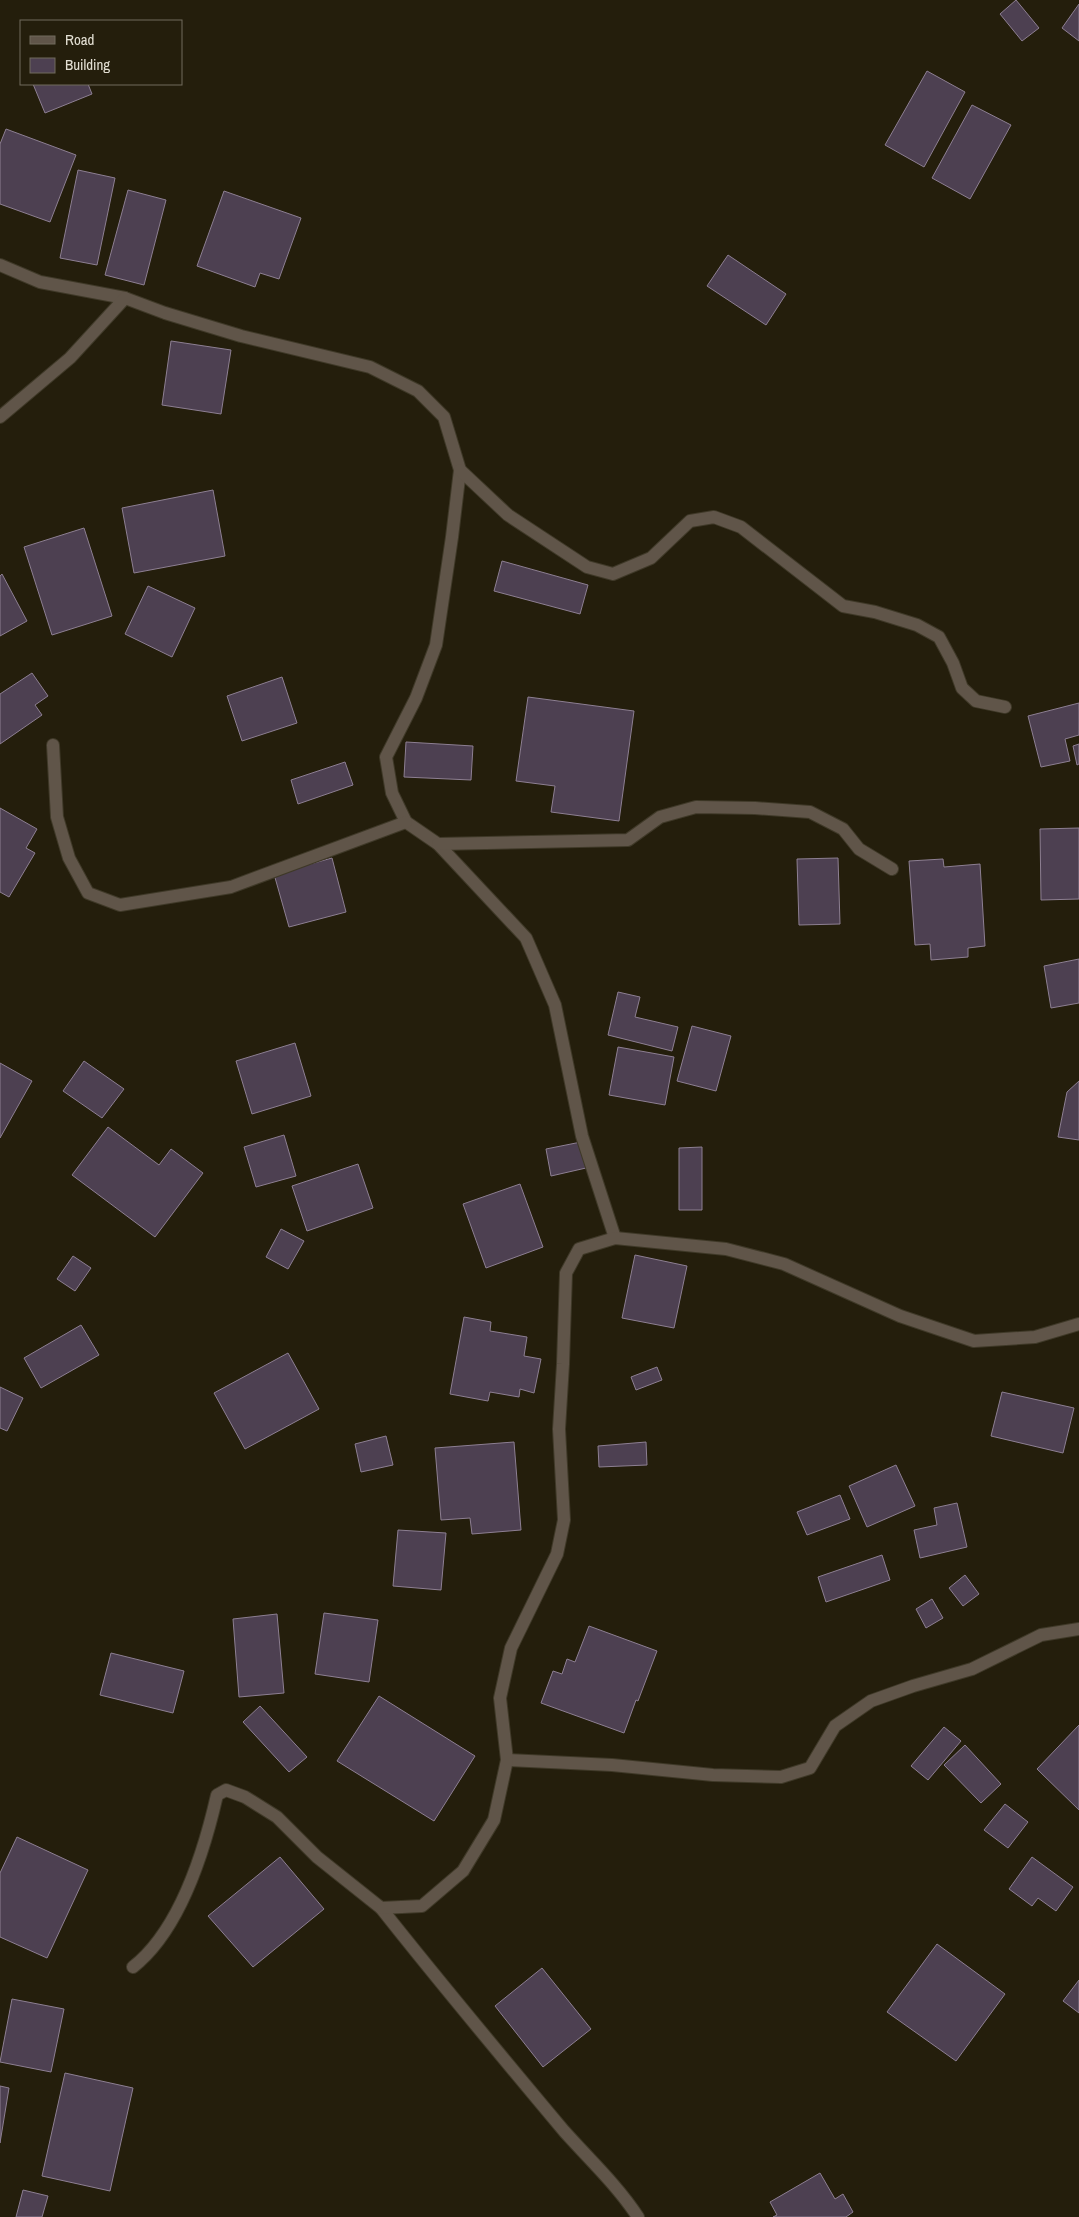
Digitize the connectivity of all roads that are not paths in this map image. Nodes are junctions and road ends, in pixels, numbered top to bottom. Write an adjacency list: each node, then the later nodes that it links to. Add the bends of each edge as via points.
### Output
1 (0, 265): 2 (street, via 40,282)
2 (125, 298): 3 (street, via 70,358); 4 (street, via 241,336 370,367 418,391 444,417)
3 (0, 417)
4 (460, 470): 5 (street, via 508,515 587,567 613,574 651,558 690,521 714,516 741,528 843,606 916,625 939,637 962,688 976,701); 7 (street, via 436,645 416,698 386,756 392,793)
5 (1005, 707)
6 (53, 745): 7 (street, via 56,817 69,858 88,893 120,904 231,887)
7 (406, 822): 8 (street)
8 (438, 844): 9 (street, via 628,840 660,817 696,806 755,808 810,812 843,829 859,849); 10 (street, via 526,938 555,1005 582,1136)
9 (892, 869)
10 (615, 1238): 11 (street, via 726,1250 784,1264 900,1316 974,1341 1035,1337); 13 (street, via 579,1249 566,1273 559,1429 564,1520 557,1554 510,1648 500,1698)
11 (1079, 1324)
12 (1079, 1629): 13 (street, via 1041,1635 972,1669 871,1701 835,1726 810,1768 781,1777)
13 (507, 1760): 14 (street, via 494,1820 462,1872 422,1906)
14 (381, 1908): 15 (street, via 317,1857 277,1817 245,1797 226,1790 217,1795 181,1904 148,1956); 16 (street, via 440,1984 564,2131 624,2196)
15 (133, 1968)
16 (638, 2217)

